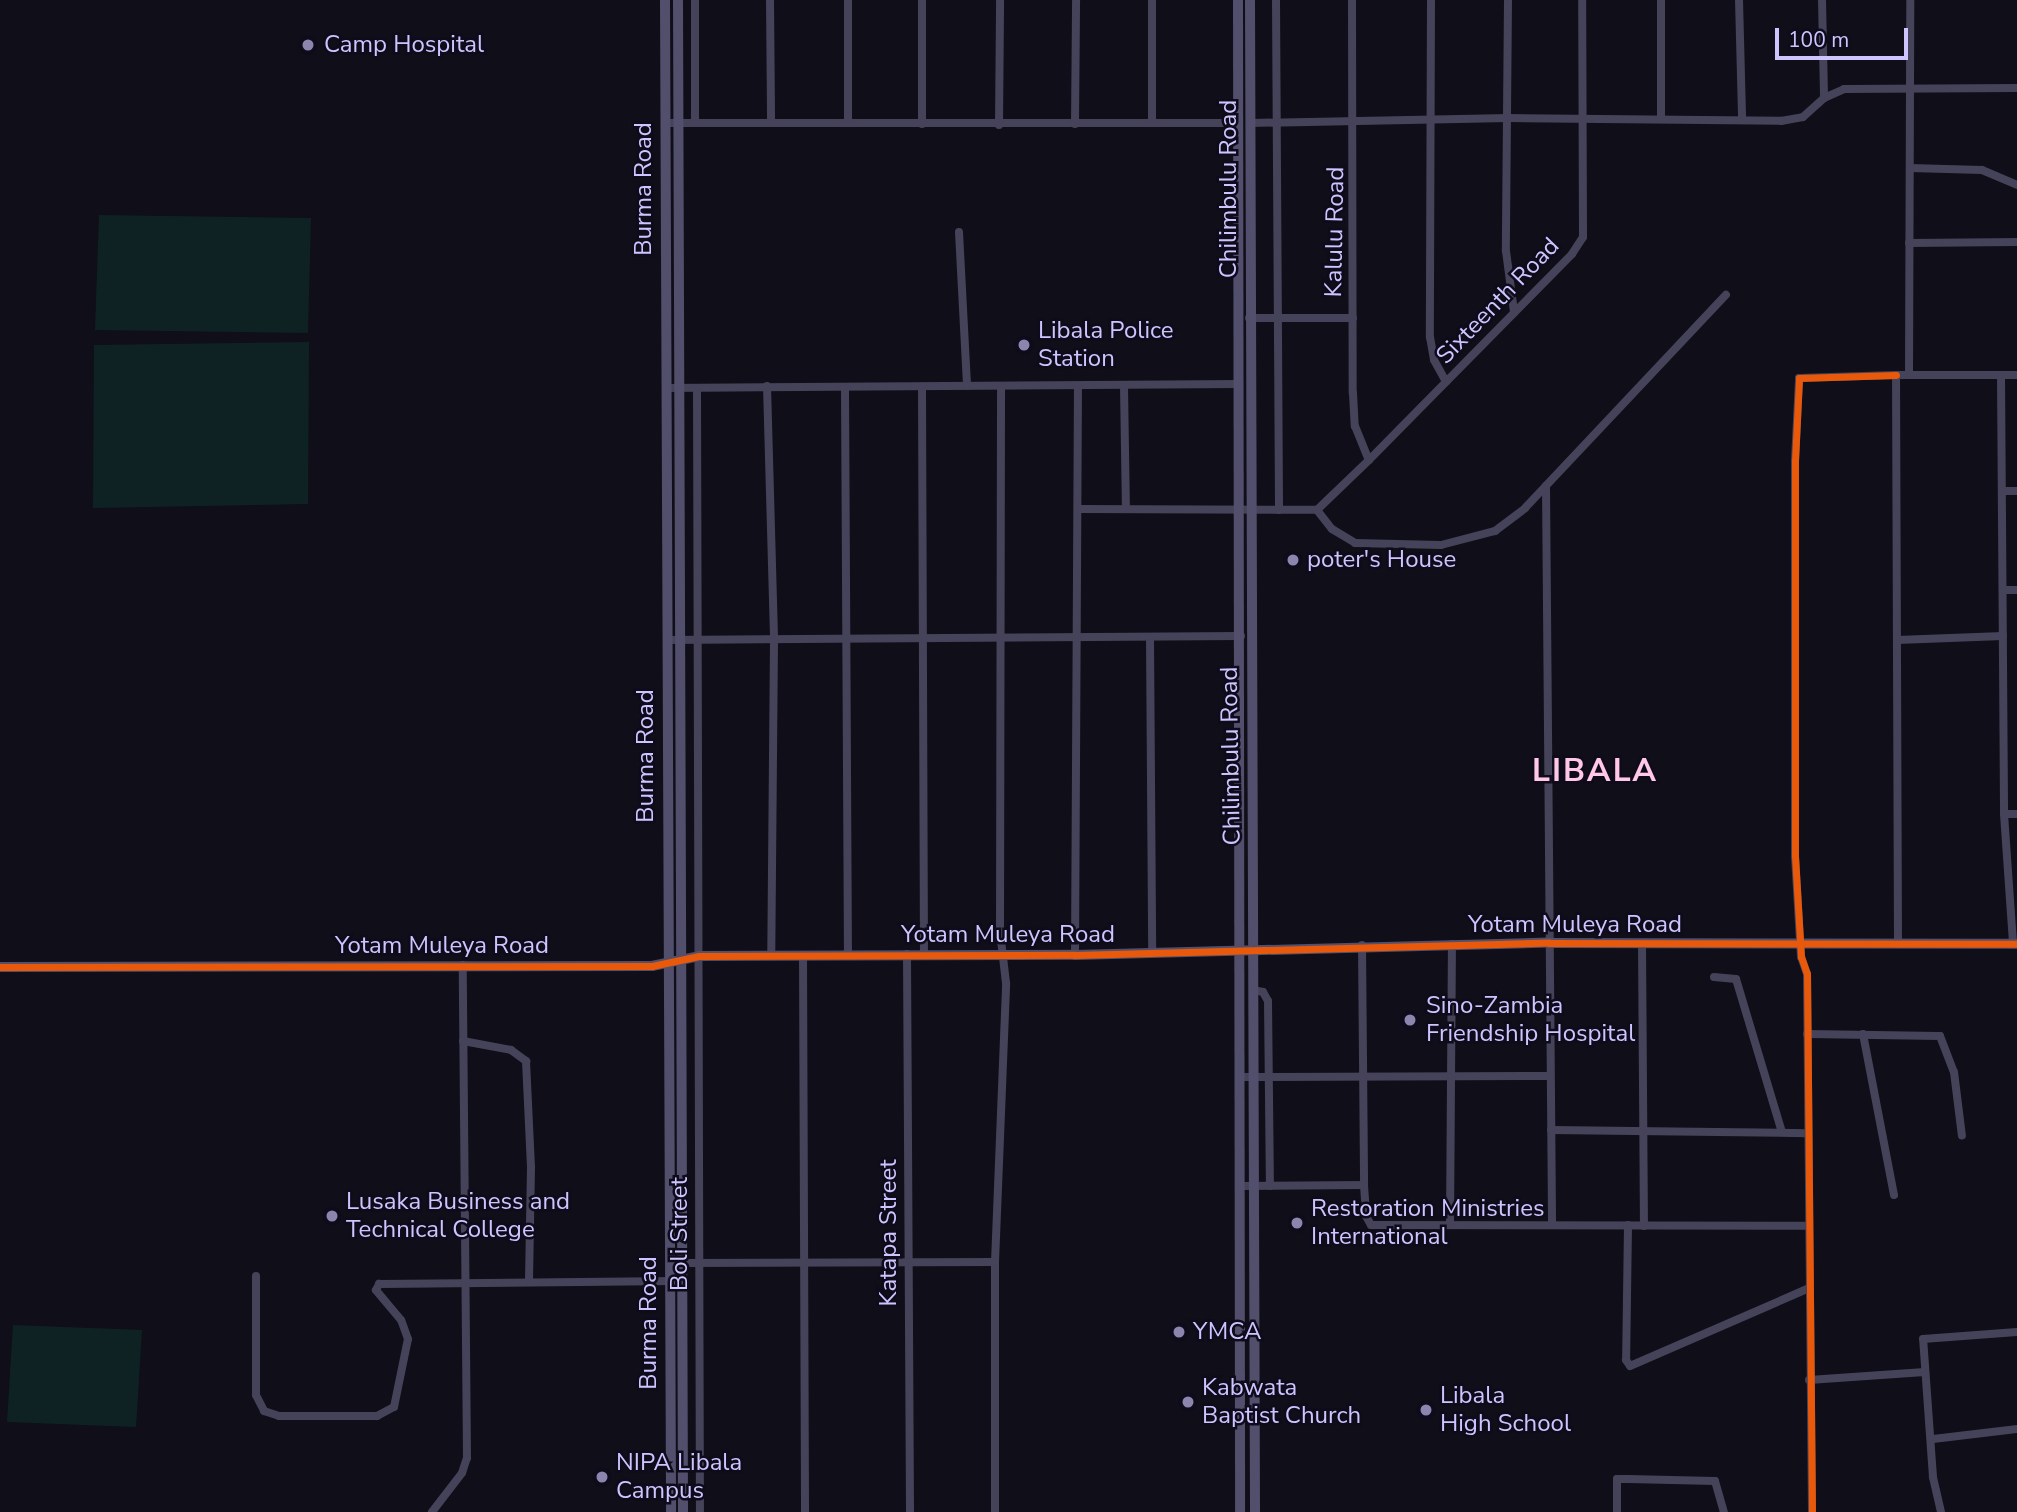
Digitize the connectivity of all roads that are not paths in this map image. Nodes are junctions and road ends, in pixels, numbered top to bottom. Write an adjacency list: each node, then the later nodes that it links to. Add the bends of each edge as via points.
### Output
1 (665, 0): 30 (main road, Burma Road)
2 (678, 0): 31 (main road, Burma Road)
3 (695, 0): 32 (street)
4 (770, 0): 33 (street)
5 (848, 0): 35 (street)
6 (922, 0): 39 (street)
7 (1000, 0): 41 (street)
8 (1076, 0): 40 (street)
9 (1152, 0): 36 (street)
10 (1238, 0): 37 (main road, Chilimbulu Road)
11 (1250, 0): 38 (main road, Chilimbulu Road)
12 (1276, 0): 34 (street)
13 (1352, 0): 29 (street, Kalulu Road)
14 (1431, 0): 28 (street)
15 (1508, 0): 24 (street)
16 (1582, 0): 27 (street, Sixteenth Road)
17 (1661, 0): 25 (street)
18 (1739, 0): 26 (street)
19 (1822, 0): 23 (street)
20 (1910, 0): 21 (street)
21 (1909, 88): 22 (street); 23 (street, via 1844,89); 42 (street)
22 (2017, 88)
23 (1824, 98): 26 (street, via 1797,120)
24 (1509, 118): 27 (street); 28 (street); 48 (street, via 1506,251)
25 (1661, 118): 26 (street); 27 (street)
26 (1742, 118)
27 (1583, 119): 48 (street, Sixteenth Road, via 1583,237 1573,254)
28 (1431, 120): 29 (street); 56 (street, via 1430,337 1434,360)
29 (1355, 121): 34 (street); 51 (street, Kalulu Road)
30 (665, 122): 31 (street); 64 (main road, Burma Road)
31 (679, 122): 32 (street); 66 (main road, Burma Road)
32 (695, 122): 33 (street)
33 (771, 122): 35 (street)
34 (1276, 122): 38 (street); 50 (street)
35 (848, 123): 39 (street)
36 (1152, 123): 37 (street); 40 (street)
37 (1237, 123): 57 (main road, Chilimbulu Road)
38 (1251, 123): 49 (main road, Chilimbulu Road)
39 (922, 124): 41 (street)
40 (1075, 124): 41 (street)
41 (999, 125)
42 (1910, 168): 43 (street, via 1982,170); 46 (street)
43 (2017, 184)
44 (959, 232): 59 (street)
45 (2017, 242): 46 (street)
46 (1909, 243): 53 (street)
47 (1726, 295): 69 (street)
48 (1514, 312): 56 (street, Sixteenth Road)
49 (1250, 317): 50 (street); 74 (main road, Chilimbulu Road)
50 (1276, 318): 51 (street); 75 (street)
51 (1353, 318): 68 (street, Kalulu Road, via 1355,426)
52 (1896, 375): 53 (street); 89 (street); 97 (street, via 1800,377 1795,461 1795,856)
53 (1909, 375): 54 (street)
54 (2001, 375): 55 (street); 70 (street)
55 (2017, 375)
56 (1446, 382): 68 (street, Sixteenth Road)
57 (1239, 384): 62 (street); 74 (main road, Chilimbulu Road)
58 (767, 386): 65 (street); 67 (street); 90 (street)
59 (967, 386): 60 (street); 63 (street)
60 (1001, 386): 61 (street); 84 (street)
61 (1078, 386): 62 (street); 73 (street)
62 (1124, 386): 72 (street)
63 (922, 387): 65 (street); 88 (street)
64 (666, 388): 66 (street); 85 (main road, Burma Road)
65 (845, 388): 83 (street)
66 (679, 389): 67 (street); 86 (main road, Burma Road)
67 (697, 389): 87 (street, Boli Street)
68 (1369, 460): 76 (street, Sixteenth Road)
69 (1546, 486): 76 (street, via 1495,531 1441,545 1355,542 1332,529); 95 (street)
70 (2003, 491): 71 (street); 77 (street)
71 (2017, 491)
72 (1126, 508): 73 (street); 74 (street)
73 (1080, 509): 82 (street)
74 (1246, 510): 75 (street); 79 (main road, Chilimbulu Road); 102 (main road, Chilimbulu Road)
75 (1279, 510): 76 (street)
76 (1317, 510)
77 (2005, 590): 78 (street); 80 (street)
78 (2017, 590)
79 (1241, 636): 81 (street); 103 (main road, Chilimbulu Road)
80 (2003, 636): 89 (street); 91 (street)
81 (1150, 637): 82 (street); 104 (street)
82 (1076, 638): 84 (street); 109 (street)
83 (849, 639): 88 (street); 90 (street); 105 (street)
84 (1001, 639): 88 (street); 108 (street, via 1000,931)
85 (667, 640): 86 (street); 114 (main road, Burma Road)
86 (679, 640): 87 (street); 113 (main road, Burma Road)
87 (697, 640): 90 (street); 112 (street, Boli Street)
88 (923, 640): 107 (street)
89 (1897, 640): 98 (street)
90 (774, 641): 110 (street)
91 (2005, 689): 92 (street); 93 (street)
92 (2017, 689)
93 (2004, 814): 94 (street); 100 (street)
94 (2017, 814)
95 (1549, 943): 96 (main road, Yotam Muleya Road); 99 (main road, Yotam Muleya Road); 122 (street)
96 (1642, 943): 97 (main road, Yotam Muleya Road); 129 (street)
97 (1801, 943): 98 (main road, Yotam Muleya Road); 119 (street, via 1807,974)
98 (1898, 943): 100 (main road, Yotam Muleya Road)
99 (1452, 944): 101 (main road, Yotam Muleya Road); 125 (street)
100 (2015, 944)
101 (1362, 946): 102 (main road, Yotam Muleya Road); 124 (street)
102 (1254, 950): 103 (main road, Yotam Muleya Road); 118 (main road, Chilimbulu Road)
103 (1241, 951): 104 (main road, Yotam Muleya Road); 123 (main road, Chilimbulu Road)
104 (1152, 953): 109 (main road, Yotam Muleya Road)
105 (848, 954): 106 (main road, Yotam Muleya Road); 111 (main road, Yotam Muleya Road)
106 (907, 954): 107 (main road, Yotam Muleya Road); 144 (street, Katapa Street)
107 (924, 954): 108 (main road, Yotam Muleya Road)
108 (1005, 954): 109 (main road, Yotam Muleya Road); 141 (street, via 1005,1089)
109 (1076, 954)
110 (771, 955): 111 (main road, Yotam Muleya Road); 112 (main road, Yotam Muleya Road)
111 (803, 955): 143 (street)
112 (699, 956): 113 (main road, Yotam Muleya Road); 145 (street, Boli Street)
113 (679, 959): 114 (main road, Yotam Muleya Road); 142 (main road, Burma Road)
114 (667, 964): 115 (main road, Yotam Muleya Road); 149 (main road, Burma Road)
115 (463, 965): 116 (main road, Yotam Muleya Road); 121 (street)
116 (0, 967)
117 (1714, 977): 128 (street, via 1736,979)
118 (1254, 990): 123 (main road, Chilimbulu Road); 126 (street, via 1263,992 1268,1001)
119 (1807, 1034): 120 (street); 130 (street)
120 (1863, 1034): 131 (street, via 1928,1034 1943,1040 1954,1072); 135 (street)
121 (463, 1041): 147 (street); 148 (street, via 511,1050 526,1061 531,1167)
122 (1549, 1076): 125 (street); 127 (street)
123 (1248, 1077): 126 (street); 133 (main road, Chilimbulu Road)
124 (1364, 1077): 125 (street); 126 (street); 132 (street)
125 (1451, 1077): 137 (street)
126 (1268, 1079): 134 (street)
127 (1550, 1130): 129 (street); 136 (street)
128 (1782, 1132): 129 (street); 130 (street)
129 (1643, 1133): 139 (street)
130 (1807, 1133): 140 (street)
131 (1962, 1136)
132 (1364, 1185): 134 (street); 137 (street, via 1371,1225)
133 (1248, 1186): 134 (street); 163 (main road, Chilimbulu Road); 164 (main road, Chilimbulu Road)
134 (1270, 1186)
135 (1894, 1195)
136 (1552, 1224): 137 (street); 138 (street)
137 (1450, 1225)
138 (1628, 1225): 139 (street); 150 (street, via 1626,1360 1630,1366)
139 (1644, 1226): 140 (street)
140 (1807, 1226): 150 (street)
141 (995, 1262): 144 (street); 162 (street)
142 (682, 1263): 145 (street); 149 (main road, Burma Road)
143 (804, 1263): 144 (street); 145 (street); 160 (street)
144 (908, 1263): 161 (street, Katapa Street)
145 (700, 1264): 159 (street, Boli Street)
146 (256, 1276): 147 (street, via 256,1395 264,1411 279,1416 387,1413 400,1392 408,1339 377,1286)
147 (465, 1281): 148 (street); 156 (street, via 466,1466)
148 (529, 1281): 149 (street)
149 (676, 1281): 157 (main road, Burma Road); 158 (main road, Burma Road)
150 (1807, 1289): 153 (street)
151 (2017, 1332): 152 (street, via 1923,1339)
152 (1925, 1372): 153 (street); 155 (street)
153 (1809, 1380): 167 (street)
154 (2017, 1430): 155 (street)
155 (1933, 1439): 168 (street, via 1933,1477)
156 (432, 1512)
157 (671, 1512)
158 (683, 1512)
159 (699, 1512)
160 (806, 1512)
161 (910, 1512)
162 (995, 1512)
163 (1240, 1512)
164 (1255, 1512)
165 (1617, 1512): 166 (street, via 1617,1479 1652,1479 1715,1480)
166 (1724, 1512)
167 (1812, 1512)
168 (1941, 1512)

